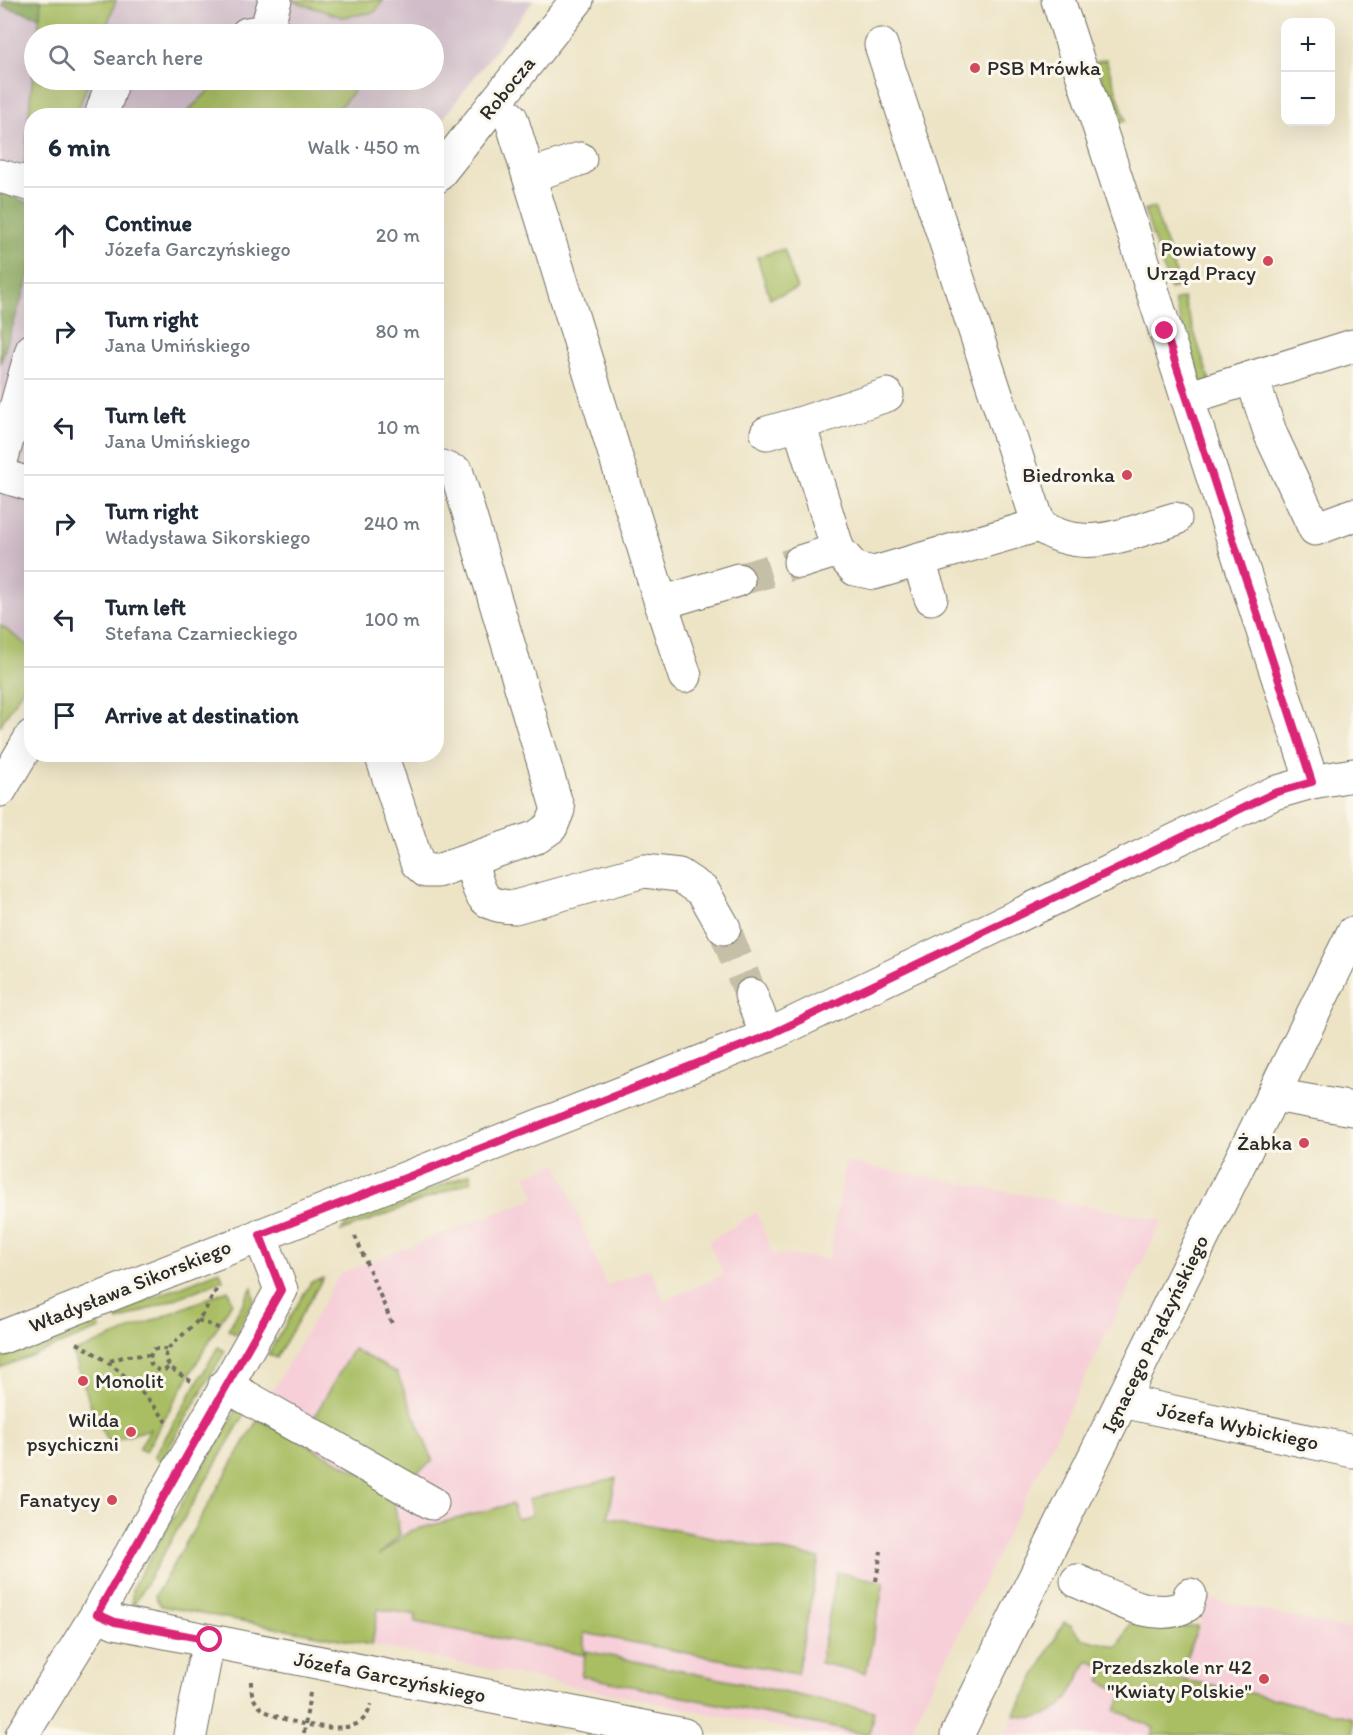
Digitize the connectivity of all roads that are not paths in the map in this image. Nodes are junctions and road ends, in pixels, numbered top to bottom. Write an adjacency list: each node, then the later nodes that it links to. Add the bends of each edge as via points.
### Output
1 (275, 0): 4 (street)
2 (577, 0): 7 (street, Robocza)
3 (1058, 0): 18 (street)
4 (268, 24)
5 (881, 45): 27 (street)
6 (110, 90): 8 (street)
7 (494, 104): 10 (street, Robocza); 12 (street, via 511,118)
8 (104, 108)
9 (580, 159): 12 (street)
10 (444, 167)
11 (0, 176): 13 (street)
12 (529, 176): 33 (street)
13 (24, 183)
14 (1353, 346): 15 (street)
15 (1252, 378): 18 (street); 25 (street, via 1271,435 1315,529)
16 (24, 379): 21 (street)
17 (887, 396): 19 (street)
18 (1187, 398): 38 (street)
19 (799, 424): 20 (street); 28 (street)
20 (767, 433)
21 (0, 465)
22 (444, 468): 40 (street, via 457,472 558,810 551,827 537,837)
23 (0, 475): 24 (street)
24 (24, 482)
25 (1353, 515)
26 (1175, 519): 27 (street, via 1102,540 1078,542 1056,537)
27 (1039, 525): 30 (street)
28 (838, 550): 29 (street); 30 (street, via 855,569 874,573)
29 (800, 562)
30 (919, 562): 32 (street)
31 (738, 580): 33 (street)
32 (931, 598)
33 (661, 603): 34 (street)
34 (685, 676)
35 (24, 750): 39 (street)
36 (384, 762): 40 (street, via 417,863 426,871 436,872)
37 (1353, 775): 38 (street, Władysława Sikorskiego)
38 (1312, 782): 44 (street, Władysława Sikorskiego, via 1274,793)
39 (0, 790)
40 (470, 860): 41 (street, via 482,897 495,906 515,907 644,872 679,875 703,891)
41 (723, 927)
42 (1353, 933): 45 (street, Ignacego Prądzyńskiego)
43 (751, 995): 44 (street)
44 (767, 1036): 47 (street, Władysława Sikorskiego)
45 (1274, 1095): 46 (street); 50 (street, Ignacego Prądzyńskiego)
46 (1353, 1109)
47 (260, 1235): 48 (street, Władysława Sikorskiego); 49 (street, via 281,1290)
48 (0, 1338)
49 (225, 1385): 52 (street); 55 (street)
50 (1122, 1401): 51 (street, Józefa Wybickiego); 60 (street, Ignacego Prądzyńskiego)
51 (1353, 1450)
52 (432, 1503)
53 (1077, 1581): 54 (street, via 1141,1608 1166,1614)
54 (1190, 1607)
55 (97, 1614): 57 (street); 59 (street, Józefa Garczyńskiego, via 115,1622)
56 (204, 1663): 58 (street)
57 (22, 1735)
58 (190, 1735)
59 (684, 1735)
60 (957, 1735)

